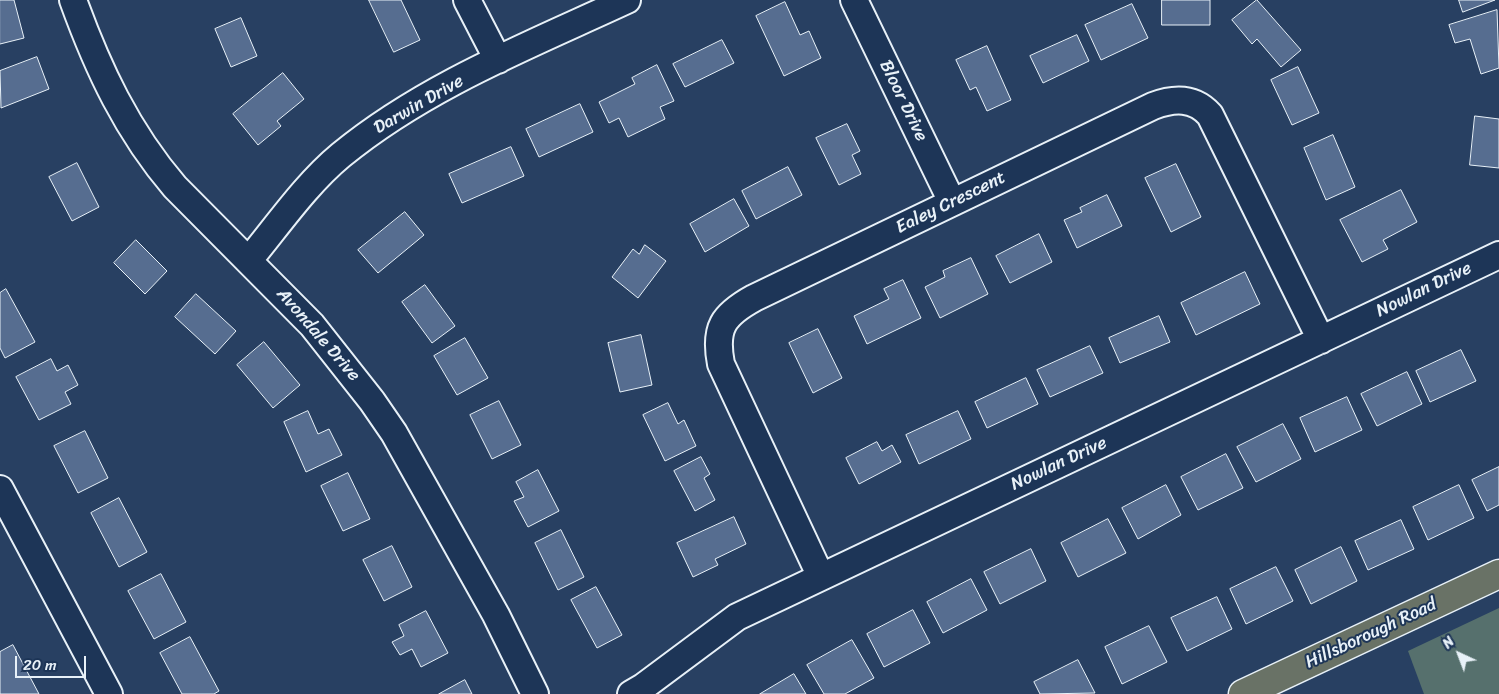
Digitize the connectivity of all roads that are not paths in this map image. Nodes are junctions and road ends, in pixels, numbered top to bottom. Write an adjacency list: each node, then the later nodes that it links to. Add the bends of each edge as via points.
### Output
1 (73, 0): 8 (street, Avondale Drive, via 104,78 143,146 174,187)
2 (467, 0): 5 (street)
3 (627, 0): 5 (street, Darwin Drive)
4 (854, 0): 6 (street, Bloor Drive)
5 (498, 60): 8 (street, Darwin Drive, via 390,120 340,156 310,186)
6 (952, 202): 9 (street, Ealey Crescent, via 1153,106 1168,100 1194,103 1204,109 1214,123); 12 (street, Ealey Crescent, via 754,298 728,315 721,326 718,348 721,364)
7 (1499, 255): 9 (street, Nowlan Drive)
8 (249, 260): 14 (street, Avondale Drive, via 312,325 394,433 496,615)
9 (1321, 340): 12 (street, Nowlan Drive)
10 (0, 489): 13 (street)
11 (1499, 574): 16 (main road, Hillsborough Road)
12 (821, 578): 15 (street, Nowlan Drive, via 737,617)
13 (109, 694)
14 (535, 694)
15 (630, 694)
16 (1243, 694)

